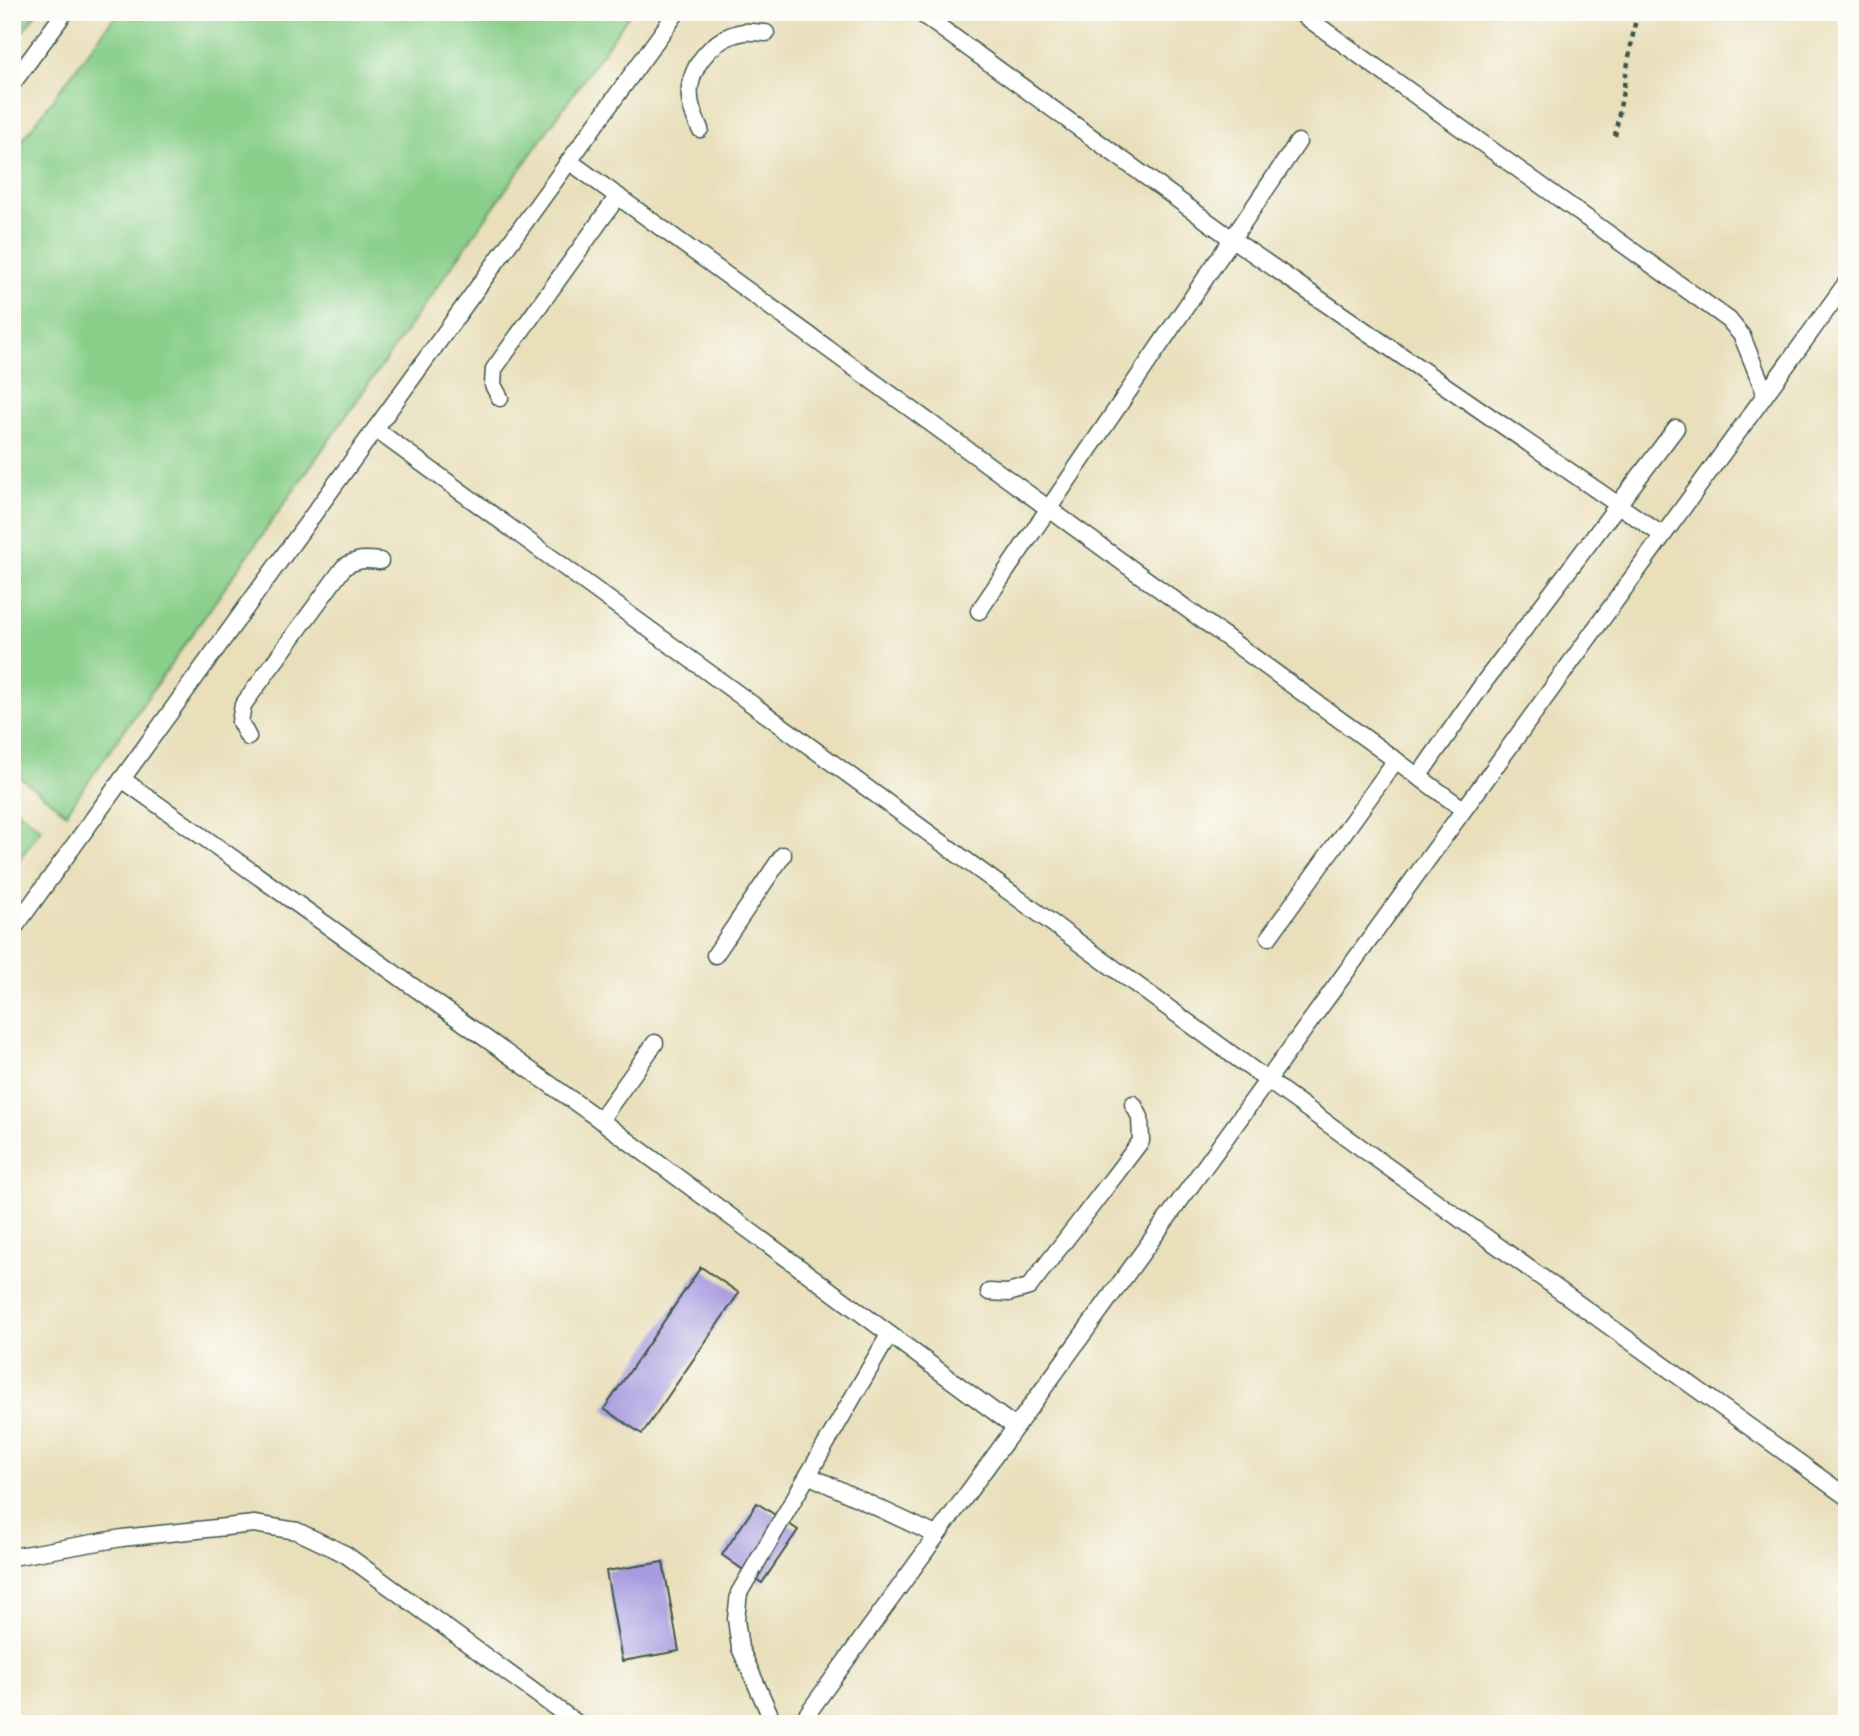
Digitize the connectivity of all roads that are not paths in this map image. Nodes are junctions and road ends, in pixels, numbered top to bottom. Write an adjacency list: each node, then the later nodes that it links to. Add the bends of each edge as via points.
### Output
1 (65, 12): 6 (lane)
2 (677, 12): 9 (lane)
3 (919, 12): 11 (lane)
4 (1299, 12): 13 (lane, via 1729,320 1742,337)
5 (766, 33): 7 (lane, via 745,32 725,38 708,51 690,88)
6 (12, 84)
7 (700, 129)
8 (1298, 142): 11 (lane)
9 (569, 161): 10 (lane); 16 (lane)
10 (618, 195): 14 (lane, via 494,369 493,385); 18 (lane)
11 (1231, 239): 17 (lane); 18 (lane)
12 (1847, 282): 13 (lane)
13 (1765, 393): 19 (lane)
14 (500, 398)
15 (1676, 428): 17 (lane)
16 (375, 429): 25 (lane); 32 (lane)
17 (1616, 505): 19 (lane); 24 (lane)
18 (1049, 508): 21 (lane); 23 (lane)
19 (1662, 535): 26 (lane)
20 (380, 561): 22 (lane, via 365,558 344,567 243,705 240,722)
21 (978, 611)
22 (248, 737)
23 (1396, 760): 24 (lane); 29 (lane)
24 (1418, 777): 26 (lane)
25 (122, 779): 28 (lane); 34 (lane)
26 (1463, 809): 32 (lane)
27 (782, 855): 30 (lane)
28 (12, 931)
29 (1269, 937)
30 (715, 955)
31 (655, 1043): 34 (lane)
32 (1267, 1080): 37 (lane); 39 (lane)
33 (1133, 1104): 35 (lane, via 1140,1117 1141,1141 1077,1225 1029,1287)
34 (600, 1120): 36 (lane)
35 (989, 1293)
36 (889, 1335): 37 (lane); 38 (lane)
37 (1015, 1427): 40 (lane)
38 (807, 1475): 40 (lane); 43 (lane, via 739,1593 740,1648)
39 (1847, 1497)
40 (936, 1535): 44 (lane)
41 (12, 1557): 42 (lane, via 122,1538 254,1524 297,1531 345,1554)
42 (578, 1724)
43 (774, 1724)
44 (800, 1724)

